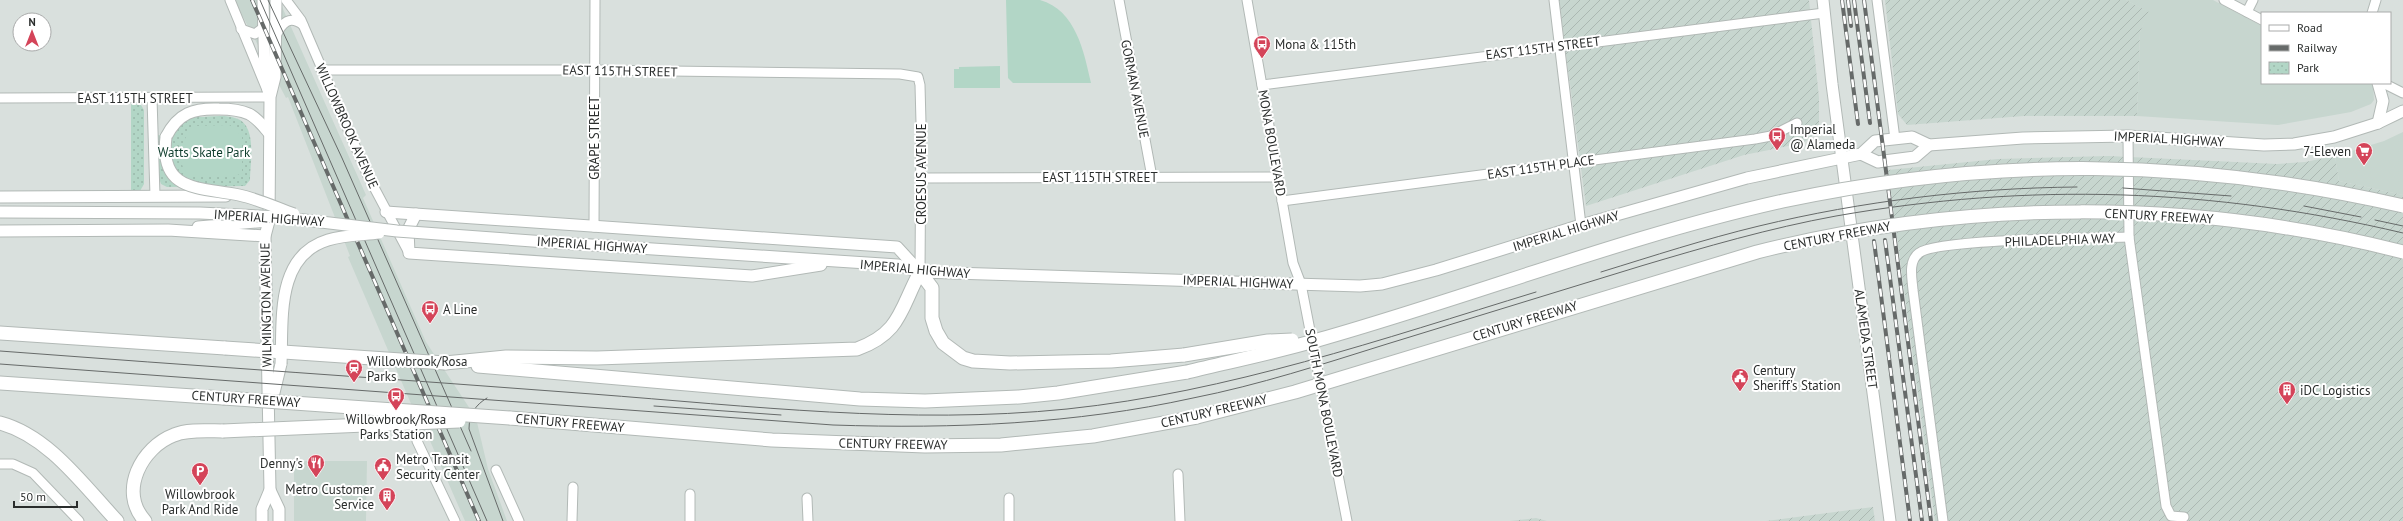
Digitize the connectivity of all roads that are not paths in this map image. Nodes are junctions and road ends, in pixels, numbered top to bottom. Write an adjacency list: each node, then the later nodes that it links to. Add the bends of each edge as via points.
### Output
1 (230, 0): 20 (street)
2 (263, 0): 19 (main road, WILMINGTON AVENUE)
3 (276, 0): 21 (main road, WILMINGTON AVENUE)
4 (286, 0): 18 (street, WILLOWBROOK AVENUE, via 297,13)
5 (595, 0): 24 (street, GRAPE STREET)
6 (1119, 0): 43 (street, GORMAN AVENUE)
7 (1247, 0): 28 (street, MONA BOULEVARD)
8 (1554, 0): 22 (street)
9 (1823, 0): 16 (main road, ALAMEDA STREET)
10 (1877, 0): 38 (street)
11 (2224, 0): 14 (street)
12 (2253, 0): 14 (street)
13 (2376, 0): 15 (street)
14 (2247, 12): 17 (street)
15 (2372, 12)
16 (1824, 13): 22 (street, EAST 115TH STREET); 41 (main road, ALAMEDA STREET)
17 (2261, 19)
18 (303, 26): 21 (street, via 298,22 287,21 279,29); 23 (street, WILLOWBROOK AVENUE)
19 (264, 27): 20 (street, via 255,34); 30 (main road, WILMINGTON AVENUE, via 265,76)
20 (241, 29): 30 (street)
21 (276, 37): 30 (main road, WILMINGTON AVENUE)
22 (1559, 45): 28 (street, EAST 115TH STREET); 42 (street)
23 (321, 70): 24 (street, EAST 115TH STREET); 52 (street, WILLOWBROOK AVENUE)
24 (595, 70): 25 (street, EAST 115TH STREET, via 900,74); 57 (street, GRAPE STREET)
25 (918, 77): 45 (street, CROESUS AVENUE)
26 (2378, 84): 35 (main road, via 2383,101)
27 (2385, 84): 29 (street)
28 (1262, 85): 44 (street, MONA BOULEVARD)
29 (2403, 93)
30 (270, 97): 32 (street, EAST 115TH STREET); 36 (main road, WILMINGTON AVENUE)
31 (0, 98): 32 (street, EAST 115TH STREET)
32 (152, 98): 46 (street)
33 (2403, 111): 35 (main road, IMPERIAL HIGHWAY)
34 (1797, 123): 42 (street, EAST 115TH PLACE, via 1771,136 1755,139)
35 (2378, 123): 37 (main road, IMPERIAL HIGHWAY, via 2334,137 2294,144 2264,145)
36 (269, 133): 47 (main road, WILMINGTON AVENUE); 54 (main road, bridge, via 250,115 227,109 188,112 178,118 166,137 167,161 173,173 193,188 240,195)
37 (2128, 136): 39 (main road, IMPERIAL HIGHWAY, via 2023,138); 62 (street, PHILADELPHIA WAY)
38 (1895, 138): 39 (main road, IMPERIAL HIGHWAY, via 1912,137); 40 (main road, IMPERIAL HIGHWAY, via 1875,141)
39 (1929, 145): 40 (main road, via 1914,157 1878,162)
40 (1861, 154): 41 (main road, IMPERIAL HIGHWAY)
41 (1841, 157): 56 (main road, IMPERIAL HIGHWAY, via 1747,178); 98 (main road, ALAMEDA STREET)
42 (1574, 162): 49 (street, EAST 115TH PLACE); 56 (street)
43 (1152, 177): 44 (street, EAST 115TH STREET); 45 (street, EAST 115TH STREET)
44 (1277, 177): 49 (street, MONA BOULEVARD)
45 (922, 178): 66 (street, CROESUS AVENUE)
46 (154, 196): 47 (main road); 48 (main road)
47 (269, 196): 55 (main road, WILMINGTON AVENUE)
48 (0, 197)
49 (1282, 201): 67 (street, MONA BOULEVARD, via 1292,263)
50 (2403, 206): 69 (highway, bridge, via 2267,180 2159,169 2035,169 1909,180 1813,195 1718,217)
51 (0, 212): 54 (main road, IMPERIAL HIGHWAY, bridge, via 200,213)
52 (386, 212): 53 (main road); 64 (street, WILLOWBROOK AVENUE)
53 (416, 214): 57 (main road); 64 (main road, via 408,230)
54 (310, 220): 60 (main road, IMPERIAL HIGHWAY, bridge)
55 (269, 221): 58 (main road); 61 (main road, WILMINGTON AVENUE)
56 (1582, 225): 67 (main road, IMPERIAL HIGHWAY, via 1382,284)
57 (594, 227): 66 (main road, via 896,247)
58 (168, 230): 59 (main road); 61 (main road)
59 (0, 231)
60 (397, 231): 65 (main road, IMPERIAL HIGHWAY, bridge); 72 (main road, bridge, via 328,239 300,258 289,274 284,296 281,364)
61 (265, 236): 72 (main road, WILMINGTON AVENUE)
62 (2129, 237): 84 (street, via 2166,506 2172,516); 99 (street, PHILADELPHIA WAY, via 1966,244 1927,249 1916,255 1912,268 1913,290)
63 (2403, 252): 73 (highway, CENTURY FREEWAY, bridge, via 2242,222 2176,216 2076,213 1952,218 1880,226 1818,237 1757,252 1295,392 1196,417 1093,436 1001,445 925,446 772,440)
64 (408, 253): 65 (main road, via 752,276)
65 (839, 262): 66 (main road, IMPERIAL HIGHWAY, via 898,265)
66 (920, 272): 67 (main road, IMPERIAL HIGHWAY); 69 (highway, bridge, via 932,288 932,318 943,343 963,358 973,361 1111,361 1184,355 1268,341); 70 (highway, via 894,325 875,343 857,350)
67 (1301, 284): 97 (street, SOUTH MONA BOULEVARD)
68 (0, 333): 70 (highway, bridge, via 444,363)
69 (1320, 340): 70 (highway, bridge, via 1188,372 1042,395 925,400 860,399)
70 (487, 363)
71 (0, 383): 73 (highway, CENTURY FREEWAY, bridge)
72 (268, 418): 80 (main road, WILMINGTON AVENUE)
73 (510, 418): 87 (highway, bridge, via 176,434 160,441 146,454 138,468 133,487 135,502)
74 (0, 423): 86 (highway, via 12,426 42,444)
75 (417, 441): 90 (street)
76 (0, 464): 85 (street, via 13,464 33,473)
77 (496, 470): 91 (street)
78 (1178, 474): 96 (street)
79 (573, 487): 92 (street)
80 (270, 490): 88 (main road, WILMINGTON AVENUE, via 262,509); 89 (main road, WILMINGTON AVENUE, via 279,509)
81 (690, 494): 93 (street)
82 (808, 498): 94 (street)
83 (1009, 498): 95 (street)
84 (2184, 517)
85 (79, 521)
86 (117, 521)
87 (145, 521)
88 (262, 521)
89 (279, 521)
90 (455, 521)
91 (519, 521)
92 (572, 521)
93 (690, 521)
94 (808, 521)
95 (1009, 521)
96 (1180, 521)
97 (1347, 521)
98 (1890, 521)
99 (1944, 521)

